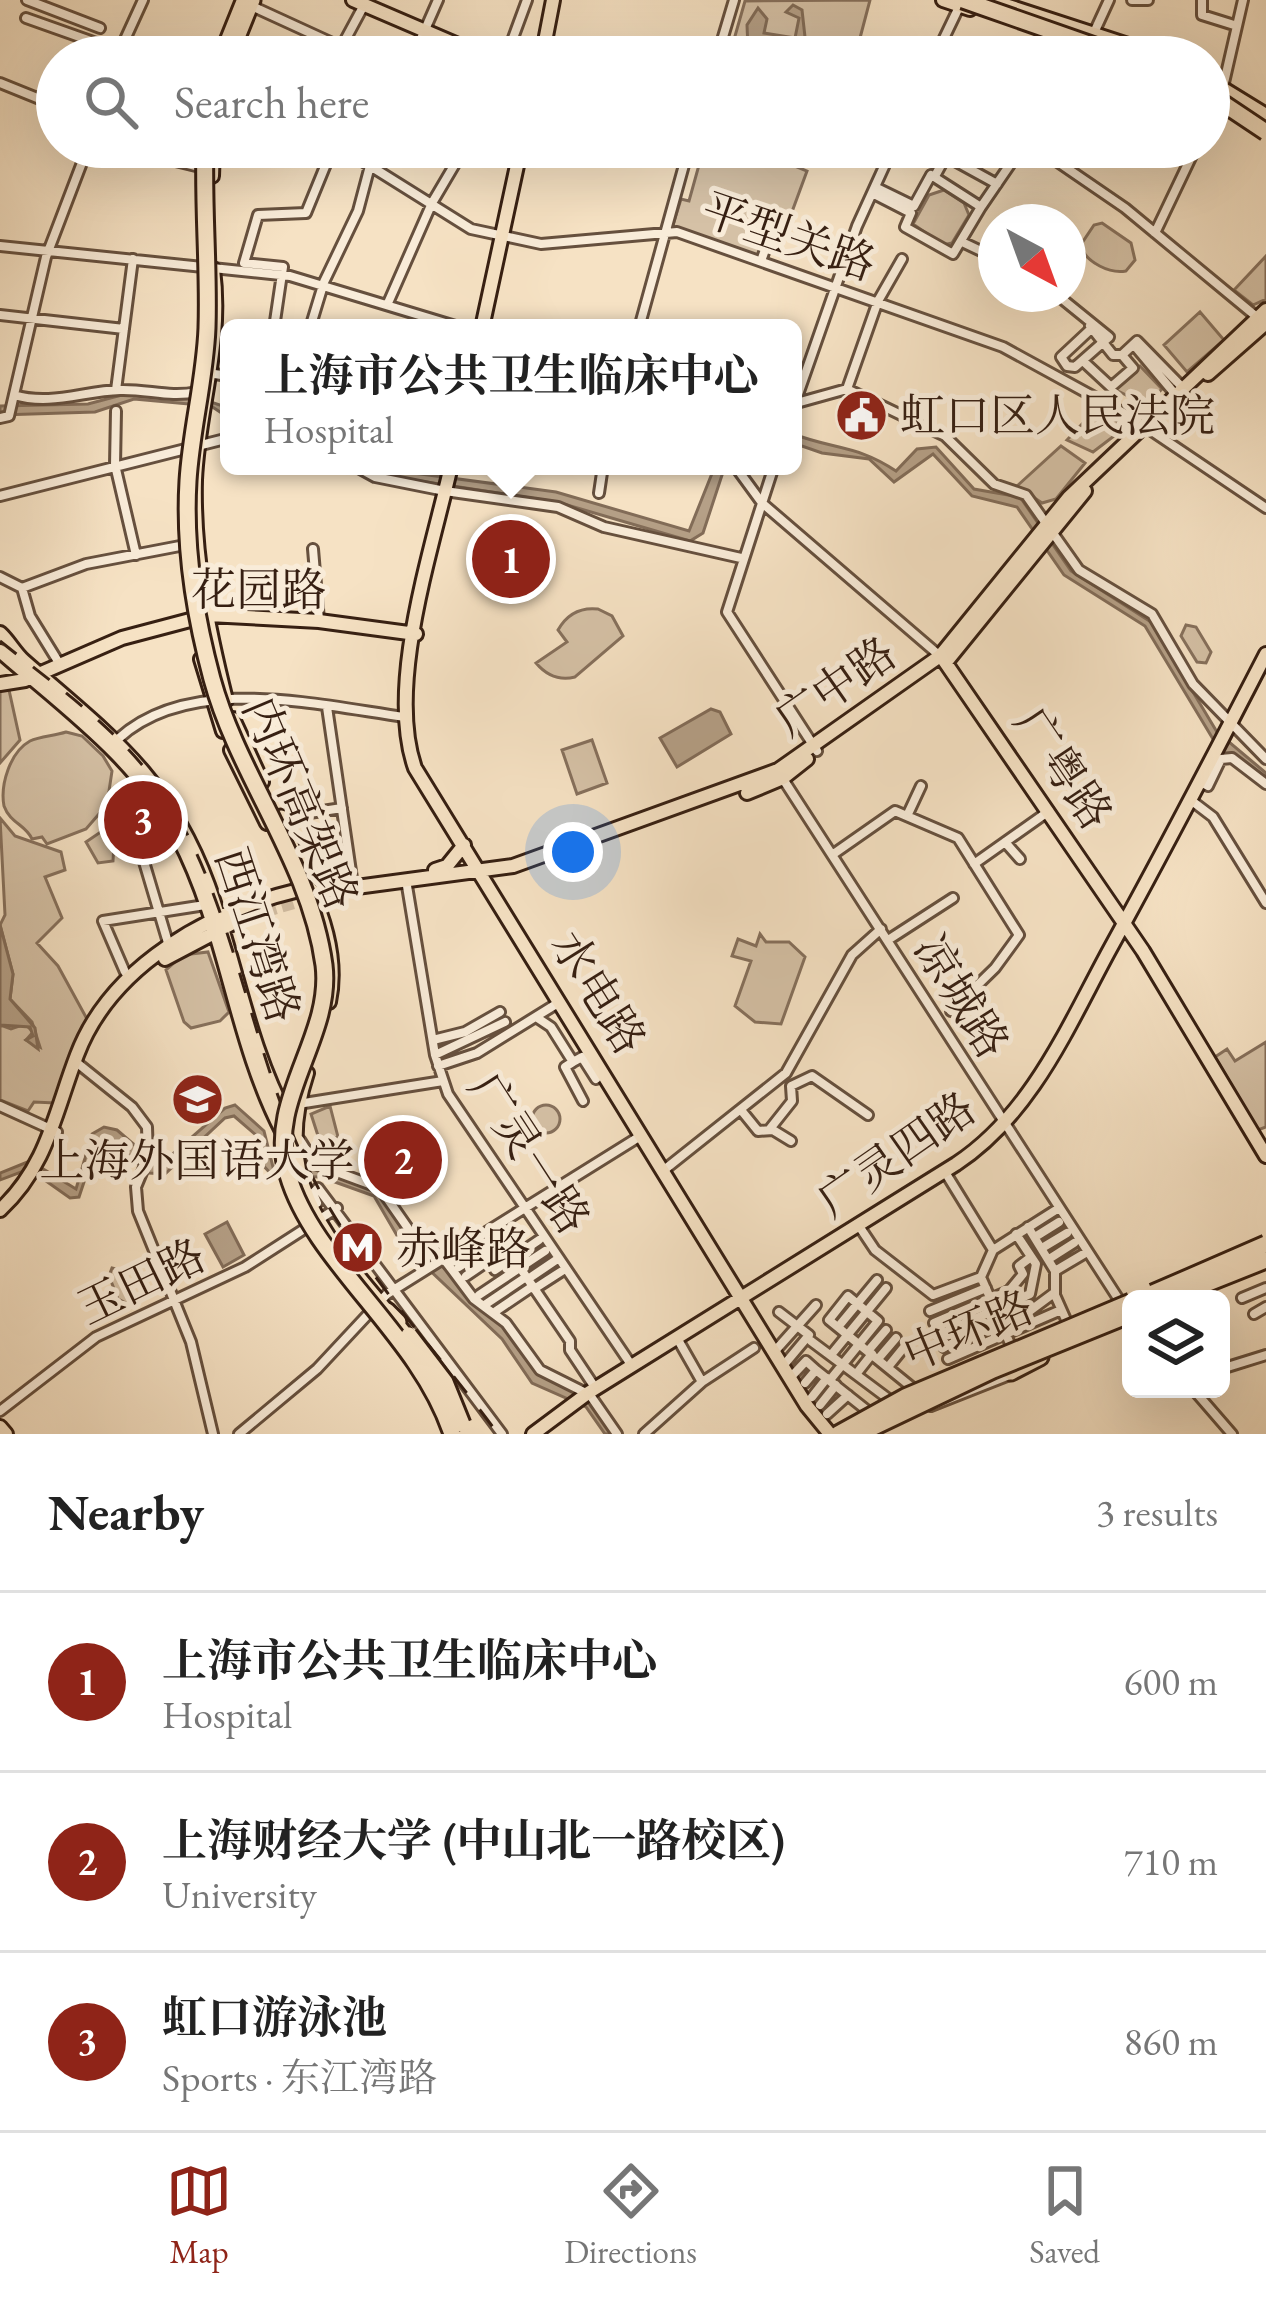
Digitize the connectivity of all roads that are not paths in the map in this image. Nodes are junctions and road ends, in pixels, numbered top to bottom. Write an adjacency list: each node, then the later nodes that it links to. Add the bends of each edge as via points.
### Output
1 (27, 0): 20 (street)
2 (143, 0): 23 (street)
3 (438, 0): 19 (street)
4 (527, 0): 30 (street)
5 (553, 0): 31 (main road)
6 (734, 0): 32 (street)
7 (943, 0): 15 (main road)
8 (986, 0): 21 (main road); 36 (highway, bridge)
9 (1109, 0): 21 (street)
10 (1132, 0): 11 (street)
11 (1148, 0)
12 (1202, 0): 18 (street, via 1202,15)
13 (1241, 0): 18 (street); 38 (street)
14 (364, 1): 19 (main road); 26 (street)
15 (961, 2): 33 (street); 34 (main road); 35 (highway, bridge)
16 (249, 4): 24 (highway); 25 (street)
17 (26, 18): 22 (street)
18 (1234, 25): 39 (street)
19 (426, 27): 27 (street); 28 (main road); 29 (main road)
20 (100, 28)
21 (1093, 34): 37 (main road)
22 (72, 36)
23 (126, 36)
24 (238, 36)
25 (317, 36)
26 (346, 36)
27 (422, 36)
28 (444, 36)
29 (449, 36)
30 (512, 36)
31 (546, 36)
32 (723, 36)
33 (945, 36)
34 (1051, 36)
35 (1063, 36)
36 (1086, 36)
37 (1099, 36)
38 (1230, 37)
39 (1230, 38)
40 (0, 83): 41 (street)
41 (36, 98)
42 (1230, 100): 44 (highway, bridge)
43 (1230, 105): 45 (highway, bridge)
44 (1266, 119)
45 (1266, 135)
46 (80, 168): 78 (street)
47 (190, 168): 63 (street)
48 (205, 168): 63 (highway, 内环高架路, bridge)
49 (208, 168): 83 (main road)
50 (208, 168): 134 (highway, 内环高架路, bridge, via 207,329 187,527)
51 (327, 168): 84 (street, via 306,214 258,215 244,263 283,268)
52 (367, 168): 85 (street, via 358,211)
53 (375, 168): 67 (street, 平型关路)
54 (453, 168): 67 (street)
55 (517, 168): 75 (main road)
56 (683, 168): 73 (street)
57 (883, 168): 66 (street)
58 (939, 168): 64 (street)
59 (969, 168): 65 (street)
60 (1008, 168): 65 (street)
61 (1065, 168): 74 (street)
62 (1186, 168): 74 (street)
63 (204, 172): 83 (main road); 143 (highway, 内环高架路, bridge, via 210,351 191,526)
64 (934, 176): 69 (street); 70 (street)
65 (997, 184): 68 (street)
66 (873, 190): 70 (street); 86 (street)
67 (432, 203): 75 (street, 平型关路, via 463,226); 88 (street)
68 (983, 204)
69 (978, 205)
70 (913, 210): 76 (street, via 905,227 953,254)
71 (978, 213): 76 (street)
72 (776, 219): 82 (street)
73 (666, 230): 75 (street, 平型关路, via 541,244); 82 (street, 平型关路); 97 (street)
74 (1155, 233): 98 (street)
75 (502, 236): 96 (main road)
76 (962, 242): 79 (street)
77 (0, 245): 78 (street)
78 (49, 248): 80 (street); 92 (street)
79 (978, 250)
80 (133, 259): 83 (street); 99 (street)
81 (902, 259): 87 (street)
82 (761, 261): 86 (street, 平型关路)
83 (207, 268): 84 (street); 104 (main road)
84 (281, 275): 85 (street); 93 (street)
85 (324, 282): 88 (street); 94 (street)
86 (834, 287): 87 (street, 平型关路); 106 (street)
87 (878, 302): 107 (street); 114 (street, 平型关路, via 1046,366)
88 (388, 303): 95 (street)
89 (1076, 312): 100 (street)
90 (1079, 312): 101 (street, via 1109,337)
91 (0, 315): 92 (street)
92 (34, 318): 99 (street); 112 (street)
93 (275, 319)
94 (313, 319)
95 (435, 319)
96 (484, 319)
97 (641, 319)
98 (1264, 320): 109 (main road, 广中路); 114 (main road, 广中路)
99 (124, 328): 108 (street)
100 (1091, 328): 101 (street); 103 (street, via 1061,357 1067,366)
101 (1104, 342): 102 (street); 103 (street)
102 (1122, 355): 103 (street, via 1133,368 1111,387); 109 (street, via 1137,341)
103 (1083, 361)
104 (206, 372): 105 (street); 110 (main road)
105 (220, 374)
106 (802, 381)
107 (847, 389): 111 (street); 127 (street, via 949,438 994,484 1028,496)
108 (116, 390): 110 (street); 112 (street)
109 (1179, 390): 114 (main road, 广中路)
110 (201, 393): 116 (main road, bridge)
111 (802, 402)
112 (9, 409)
113 (116, 412): 117 (street)
114 (1146, 427): 126 (street, 平型关路); 127 (main road, 广中路)
115 (220, 441): 116 (street)
116 (194, 446): 117 (street); 128 (main road); 134 (main road)
117 (115, 465): 124 (street); 130 (street)
118 (371, 475): 122 (street)
119 (602, 475): 123 (street)
120 (742, 475): 125 (street)
121 (771, 475): 125 (street)
122 (448, 480): 131 (street); 137 (main road, 水电路)
123 (599, 493)
124 (0, 496)
125 (762, 503): 131 (street); 141 (street)
126 (1266, 505)
127 (1045, 534): 141 (main road, 广中路); 150 (street, via 1082,572 1152,614)
128 (185, 545): 130 (street); 134 (main road)
129 (313, 549): 135 (street)
130 (136, 555): 133 (street)
131 (741, 559): 152 (street, via 729,620)
132 (0, 577): 133 (street)
133 (22, 588): 142 (street, via 30,616)
134 (200, 620): 135 (main road, 花园路); 142 (main road, 花园路); 147 (main road); 159 (highway, bridge, via 214,701); 226 (highway, 内环高架路, bridge, via 220,706 317,922 325,990 282,1139 288,1176)
135 (319, 621): 137 (main road, 花园路)
136 (0, 633): 144 (main road)
137 (416, 634): 149 (main road, 水电路)
138 (1266, 644): 150 (main road)
139 (0, 651): 144 (main road)
140 (1266, 654): 150 (main road)
141 (943, 659): 152 (main road, 广中路); 161 (main road, 广粤路)
142 (66, 660): 144 (main road, 花园路); 146 (main road, via 61,678)
143 (214, 670): 163 (highway, bridge); 274 (highway, 内环高架路, bridge, via 319,918 329,970 322,1022 292,1107 290,1170 311,1215)
144 (34, 675): 145 (main road, 花园路); 146 (main road, 西江湾路); 164 (main road, via 121,757); 182 (main road, via 152,789 184,840)
145 (0, 684)
146 (74, 700): 151 (main road, 西江湾路)
147 (218, 702): 148 (street, via 266,698); 151 (street, via 165,710); 159 (main road); 167 (main road)
148 (327, 707): 149 (street); 160 (street)
149 (405, 717): 166 (main road, 水电路, via 415,768)
150 (1229, 727): 153 (street); 155 (main road, 广灵四路)
151 (123, 735): 182 (main road, 西江湾路, via 182,827)
152 (815, 748): 154 (main road, 广中路)
153 (1266, 759)
154 (780, 774): 168 (street, 凉城路); 171 (main road, 广中路)
155 (1201, 782): 156 (street, via 1208,786 1221,759 1232,758); 158 (main road, 广灵四路)
156 (1266, 784)
157 (921, 786): 162 (street)
158 (1192, 801): 178 (street, via 1213,817); 181 (main road, 广灵四路)
159 (260, 805): 176 (main road)
160 (342, 808): 163 (street); 173 (street)
161 (1051, 810): 165 (street); 181 (main road, 广粤路)
162 (907, 816): 168 (street, via 896,811); 170 (street, via 958,838)
163 (281, 818): 167 (highway)
164 (173, 834): 179 (main road); 180 (street, via 140,845)
165 (1005, 842): 169 (street); 170 (street)
166 (464, 845): 171 (main road, 水电路); 173 (main road, via 442,869)
167 (292, 849): 176 (main road)
168 (832, 854): 183 (street, 凉城路)
169 (1020, 859)
170 (974, 864): 189 (street, via 1019,934)
171 (479, 874): 172 (main road, 广中路); 173 (main road, 广中路); 188 (main road, 水电路)
172 (407, 881): 174 (main road, 广中路); 194 (street, 广灵一路)
173 (353, 884): 176 (main road, 广中路)
174 (383, 889): 175 (main road); 176 (main road, 广中路)
175 (337, 893)
176 (307, 895): 182 (main road, 广中路); 205 (main road, via 333,974); 214 (main road, via 320,983)
177 (953, 898): 185 (street)
178 (1266, 903)
179 (206, 905): 180 (street); 182 (main road)
180 (162, 913): 186 (street); 187 (street, via 103,921)
181 (1124, 924): 209 (main road, 广灵四路); 213 (main road, 广粤路); 217 (main road, 广粤路)
182 (215, 926): 186 (main road); 196 (main road, via 130,986); 214 (main road, via 246,1042)
183 (881, 929): 185 (street, 凉城路); 200 (street, via 852,955)
184 (196, 937): 196 (main road, via 125,987)
185 (888, 940): 209 (street, 凉城路)
186 (170, 947): 187 (main road); 193 (main road, via 128,978)
187 (130, 970): 193 (main road)
188 (562, 1001): 191 (street); 199 (main road, 水电路)
189 (951, 1011)
190 (500, 1012): 194 (street)
191 (536, 1017): 197 (street); 198 (street)
192 (506, 1022): 195 (street)
193 (86, 1032): 196 (main road)
194 (433, 1040): 195 (street, 广灵一路)
195 (435, 1055): 198 (street, 广灵一路)
196 (80, 1062): 211 (main road); 271 (street, via 143,1119 150,1138 137,1211)
197 (573, 1062): 199 (street, via 582,1057); 203 (street, via 565,1067)
198 (438, 1066): 201 (street, 广灵一路)
199 (601, 1076): 203 (street); 212 (main road, 水电路)
200 (782, 1076): 202 (street); 207 (street)
201 (442, 1082): 205 (street); 222 (street, 广灵一路)
202 (793, 1084): 208 (street, via 812,1076); 210 (street, via 792,1101)
203 (578, 1089): 204 (street)
204 (583, 1101)
205 (298, 1104): 214 (main road)
206 (0, 1106): 211 (street)
207 (741, 1110): 210 (street, via 758,1131); 218 (street)
208 (868, 1115)
209 (1005, 1124): 219 (main road, 广灵四路); 223 (street, 凉城路)
210 (769, 1130): 215 (street)
211 (55, 1131): 220 (main road)
212 (643, 1134): 218 (main road, 水电路); 222 (street)
213 (1260, 1134): 216 (main road, 广粤路)
214 (287, 1139): 226 (main road, via 293,1182); 243 (street, via 313,1162 380,1188)
215 (791, 1141)
216 (1266, 1156)
217 (1266, 1168)
218 (664, 1170): 269 (main road, 水电路)
219 (945, 1172): 228 (main road, 广灵四路); 236 (street)
220 (30, 1182): 224 (main road); 225 (main road)
221 (337, 1208): 226 (street); 226 (street, via 315,1189); 258 (street)
222 (525, 1208): 230 (street); 242 (street, 广灵一路)
223 (1059, 1208): 229 (street); 238 (street, 凉城路)
224 (0, 1210)
225 (0, 1220)
226 (316, 1222): 271 (street, 玉田路); 274 (main road); 339 (highway, 内环高架路, bridge); 348 (highway, bridge)
227 (1059, 1222): 240 (street)
228 (859, 1226): 267 (street, via 874,1250); 269 (main road, 广灵四路)
229 (1028, 1227): 232 (street); 240 (street)
230 (493, 1228): 235 (street); 243 (street)
231 (1066, 1233): 240 (street)
232 (1016, 1234): 236 (street); 241 (street)
233 (539, 1240): 235 (street)
234 (1074, 1243): 240 (street)
235 (507, 1248): 244 (street); 245 (street); 246 (street)
236 (993, 1250): 251 (street)
237 (545, 1251): 244 (street)
238 (1087, 1252): 240 (street); 259 (street, 凉城路)
239 (1265, 1252): 248 (main road, via 1234,1253); 249 (main road); 262 (highway, 中环路, bridge)
240 (1046, 1254): 241 (street); 250 (street); 265 (street)
241 (1030, 1256): 250 (street); 272 (street, via 1019,1266 1019,1282)
242 (559, 1258): 253 (street); 322 (street, 广灵一路)
243 (441, 1260): 258 (street); 333 (street, via 506,1323 539,1370)
244 (520, 1267): 253 (street); 266 (street)
245 (495, 1270)
246 (462, 1271)
247 (562, 1271): 253 (street)
248 (1188, 1271): 260 (main road); 261 (main road)
249 (1236, 1273): 263 (main road); 264 (main road)
250 (1037, 1276): 273 (street)
251 (981, 1277): 254 (street); 256 (street)
252 (877, 1280): 276 (street)
253 (530, 1283): 275 (street); 283 (street); 333 (street)
254 (964, 1284): 267 (street); 268 (street)
255 (886, 1288): 284 (street)
256 (986, 1288): 268 (street); 272 (street)
257 (1266, 1288): 270 (street)
258 (392, 1290): 274 (street); 349 (street)
259 (1129, 1290)
260 (1162, 1290)
261 (1162, 1290)
262 (1175, 1290)
263 (1184, 1290)
264 (1201, 1290)
265 (1054, 1293): 289 (street); 294 (street)
266 (479, 1295)
267 (939, 1295): 278 (street)
268 (969, 1295): 278 (street); 279 (street)
269 (742, 1298): 307 (main road, 广灵四路); 315 (main road, 水电路)
270 (1242, 1298)
271 (175, 1300): 342 (street, 玉田路, via 87,1343); 346 (street)
272 (991, 1300): 279 (street); 288 (street)
273 (1024, 1301): 288 (street); 289 (street)
274 (377, 1302): 339 (main road); 347 (street, via 317,1369); 348 (highway, 内环高架路, bridge, via 435,1383); 348 (highway, bridge, via 435,1368)
275 (486, 1304)
276 (857, 1304): 284 (street); 303 (street, via 848,1296 830,1320)
277 (816, 1305): 299 (street)
278 (943, 1306): 285 (street); 295 (street)
279 (974, 1306): 295 (street); 296 (street)
280 (1122, 1307): 294 (main road)
281 (1266, 1307): 292 (street)
282 (1122, 1309): 308 (main road)
283 (496, 1311)
284 (867, 1311): 303 (street); 310 (street, via 878,1321)
285 (930, 1311)
286 (1122, 1311): 353 (highway, 中环路, bridge, via 947,1378)
287 (779, 1312): 299 (street)
288 (996, 1312): 296 (street); 308 (street)
289 (1029, 1312): 300 (street); 308 (street)
290 (1122, 1312): 328 (main road)
291 (1122, 1313): 341 (highway, 中环路, bridge)
292 (1253, 1314)
293 (1122, 1315): 319 (main road)
294 (1064, 1316): 300 (main road)
295 (947, 1318): 297 (street); 302 (street)
296 (980, 1318): 298 (street)
297 (934, 1323)
298 (966, 1324): 302 (street); 305 (street)
299 (799, 1327): 315 (street); 327 (street, via 809,1335)
300 (1033, 1329): 308 (main road); 308 (street)
301 (886, 1330): 317 (street)
302 (953, 1330): 304 (street)
303 (847, 1334): 310 (street); 316 (street)
304 (939, 1335)
305 (971, 1336): 308 (street); 312 (street); 313 (street)
306 (896, 1337): 317 (street)
307 (677, 1338): 322 (main road, 广灵四路); 331 (street)
308 (1010, 1338): 313 (street); 328 (main road); 329 (main road)
309 (811, 1341): 316 (street)
310 (859, 1344): 317 (street); 321 (street)
311 (905, 1346): 324 (street)
312 (944, 1347)
313 (975, 1347): 320 (street)
314 (754, 1348): 331 (street)
315 (774, 1352): 327 (main road, 水电路)
316 (830, 1354): 321 (street)
317 (872, 1355): 324 (street); 326 (street)
318 (1266, 1355): 323 (street)
319 (1040, 1358): 337 (main road); 341 (street); 341 (highway, bridge)
320 (948, 1359)
321 (843, 1364): 326 (street); 330 (street)
322 (632, 1366): 333 (main road, 广灵四路)
323 (1230, 1366)
324 (888, 1367): 332 (street)
325 (817, 1370): 327 (street); 327 (street, via 806,1360); 330 (street)
326 (856, 1373): 338 (street)
327 (793, 1376): 353 (main road, 水电路)
328 (959, 1379): 329 (main road); 337 (main road); 344 (main road); 353 (main road)
329 (932, 1380): 332 (main road)
330 (831, 1381): 334 (street); 335 (street); 340 (street)
331 (702, 1382): 352 (street)
332 (914, 1389): 338 (main road)
333 (585, 1395): 350 (main road, 广灵四路); 351 (street)
334 (848, 1395): 343 (street); 344 (street)
335 (812, 1397)
336 (1201, 1398): 356 (street)
337 (942, 1399): 341 (main road)
338 (890, 1400): 344 (main road)
339 (439, 1404): 348 (highway, 内环高架路, bridge)
340 (820, 1405)
341 (918, 1407): 345 (main road); 354 (highway, 中环路, bridge)
342 (0, 1411)
343 (827, 1414)
344 (875, 1415): 345 (main road); 353 (main road); 354 (main road)
345 (897, 1419): 355 (main road)
346 (213, 1434)
347 (239, 1434)
348 (454, 1434)
349 (502, 1434)
350 (533, 1434)
351 (617, 1434)
352 (645, 1434)
353 (836, 1434)
354 (856, 1434)
355 (868, 1434)
356 (1232, 1434)

